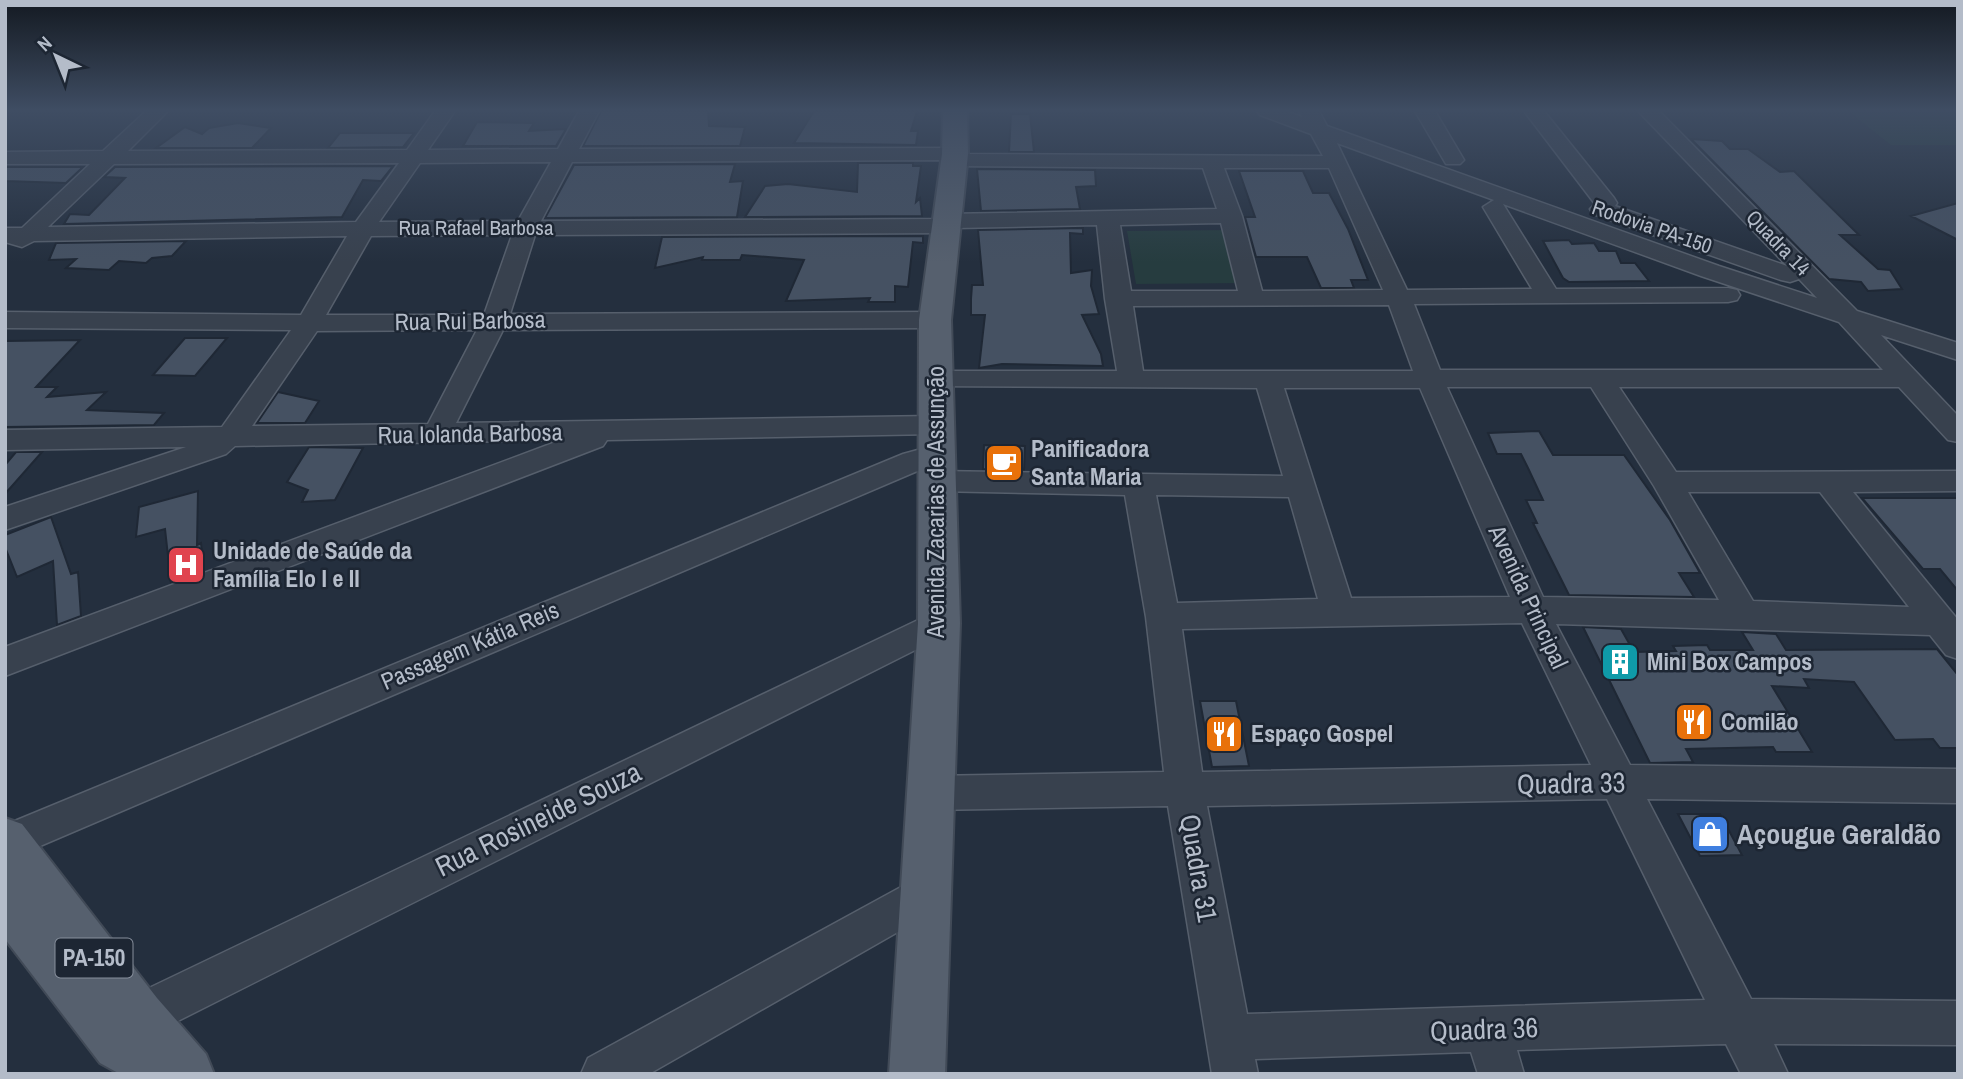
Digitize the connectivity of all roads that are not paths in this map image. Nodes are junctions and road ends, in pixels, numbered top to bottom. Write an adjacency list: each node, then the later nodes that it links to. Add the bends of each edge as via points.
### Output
1 (106, 161): 19 (street)
2 (410, 161): 18 (street)
3 (561, 161): 17 (street)
4 (954, 161): 16 (main road, Avenida Zacarias de Assunção)
5 (1141, 161): 11 (street)
6 (1426, 161): 27 (street, via 1697,266)
7 (1457, 161): 21 (street, Rodovia PA-150)
8 (1573, 161): 12 (street)
9 (1697, 161): 21 (street, Quadra 14)
10 (1337, 162): 11 (street); 24 (street, Avenida Principal)
11 (1212, 163): 14 (street)
12 (1606, 204)
13 (1494, 207): 22 (street)
14 (1231, 216): 15 (street, Rua Rafael Barbosa); 26 (street)
15 (1108, 220): 16 (street, Rua Rafael Barbosa); 25 (street)
16 (945, 224): 17 (street, Rua Rafael Barbosa); 30 (main road, Avenida Zacarias de Assunção)
17 (526, 228): 18 (street, Rua Rafael Barbosa); 29 (street)
18 (363, 229): 19 (street, Rua Rafael Barbosa); 31 (street)
19 (16, 235): 20 (street)
20 (5, 255)
21 (1819, 285): 27 (street, Quadra 14); 32 (street, Rodovia PA-150)
22 (1548, 295): 23 (street); 24 (street)
23 (1728, 295)
24 (1398, 296): 26 (street); 35 (street, Avenida Principal)
25 (1118, 299): 26 (street); 34 (street)
26 (1252, 299)
27 (1848, 316): 33 (street); 36 (street, Quadra 14)
28 (5, 320): 31 (street, Rua Rui Barbosa)
29 (495, 320): 30 (street, Rua Rui Barbosa); 31 (street, Rua Rui Barbosa); 42 (street)
30 (936, 320): 37 (main road, Avenida Zacarias de Assunção)
31 (309, 323): 43 (street)
32 (1958, 328)
33 (1958, 352)
34 (1130, 378): 37 (street); 38 (street)
35 (1429, 378): 38 (street); 39 (street); 53 (street, Avenida Principal)
36 (1906, 378): 39 (street); 41 (street, Quadra 14)
37 (936, 380): 45 (main road, Avenida Zacarias de Assunção)
38 (1268, 380): 50 (street)
39 (1601, 381): 47 (street)
40 (613, 431): 42 (street, Rua Iolanda Barbosa); 45 (street, Rua Iolanda Barbosa); 58 (street)
41 (1958, 433)
42 (436, 435): 43 (street, Rua Iolanda Barbosa)
43 (235, 438): 44 (street, Rua Iolanda Barbosa); 51 (street)
44 (5, 440)
45 (936, 454): 49 (street, Rua Iolanda Barbosa); 56 (main road, Avenida Zacarias de Assunção); 63 (street, Passagem Kátia Reis)
46 (1958, 481): 48 (street)
47 (1667, 482): 48 (street); 54 (street)
48 (1829, 483): 57 (street)
49 (1139, 487): 50 (street, Rua Iolanda Barbosa); 55 (street)
50 (1302, 487): 52 (street)
51 (5, 519)
52 (1338, 609): 53 (street); 55 (street)
53 (1532, 609): 54 (street); 59 (street, Avenida Principal)
54 (1742, 612): 57 (street)
55 (1163, 617): 61 (street)
56 (939, 623): 62 (main road, Avenida Zacarias de Assunção); 66 (street, Rua Rosineide Souza)
57 (1948, 634)
58 (5, 662)
59 (1618, 782): 60 (street, Quadra 33); 61 (street, Quadra 33); 67 (street, Avenida Principal)
60 (1958, 786)
61 (1185, 790): 62 (street, Quadra 31); 70 (street, Quadra 31)
62 (929, 793): 64 (main road, Avenida Zacarias de Assunção)
63 (6, 841): 66 (main road, PA-150)
64 (923, 895): 73 (street); 74 (main road, Avenida Zacarias de Assunção)
65 (5, 898): 71 (main road, via 120,1043)
66 (138, 1017): 72 (main road, PA-150)
67 (1739, 1021): 68 (street, Quadra 36); 69 (street, Quadra 36); 76 (street, Avenida Principal)
68 (1958, 1023)
69 (1488, 1028): 70 (street, Quadra 36); 75 (street)
70 (1232, 1055)
71 (176, 1074)
72 (186, 1074)
73 (604, 1074)
74 (917, 1074)
75 (1501, 1074)
76 (1765, 1074)

